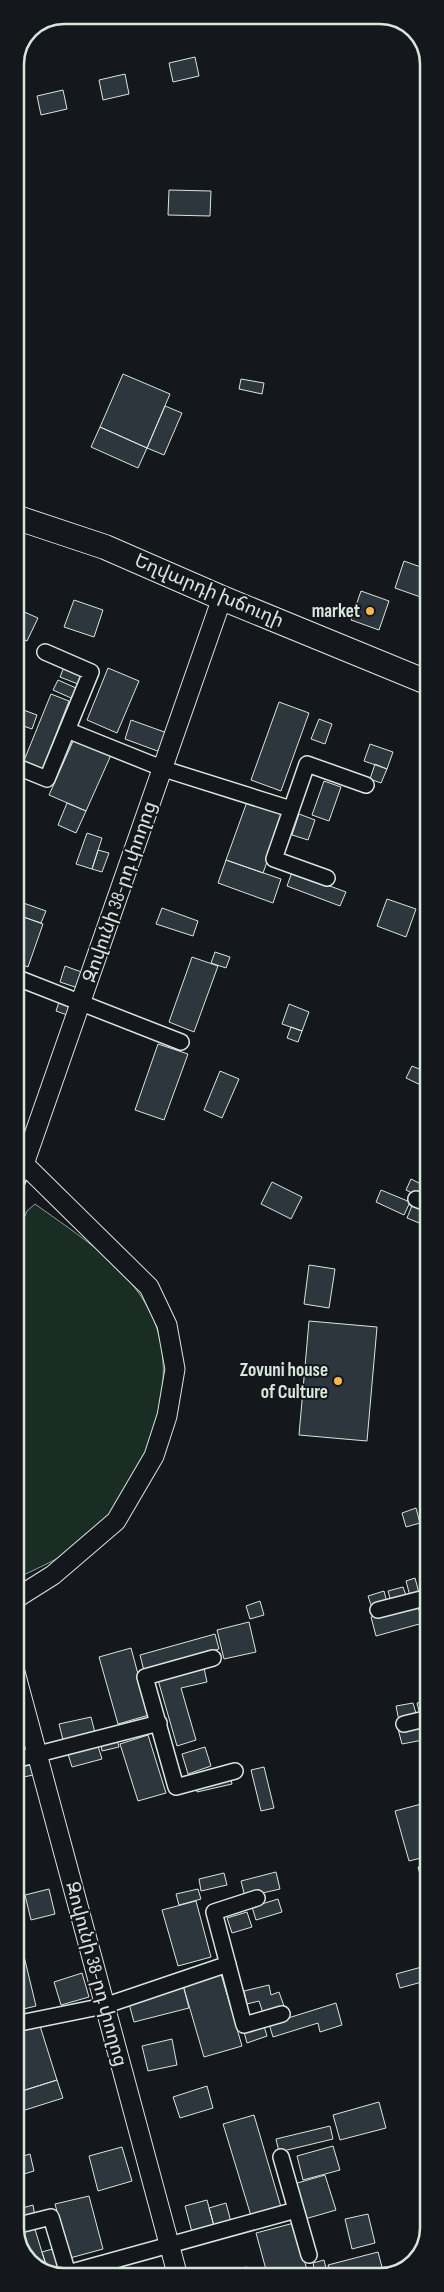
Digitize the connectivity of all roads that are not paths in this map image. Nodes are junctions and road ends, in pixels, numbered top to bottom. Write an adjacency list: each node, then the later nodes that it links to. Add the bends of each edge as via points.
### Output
1 (24, 520): 2 (main road, Եղվարդի խճուղի, via 105,547)
2 (222, 598): 4 (main road, Եղվարդի խճուղի); 6 (street, Զովունի 38-րդ փողոց)
3 (45, 652): 5 (street, via 91,672)
4 (420, 679)
5 (67, 730): 6 (street); 7 (street, via 47,779)
6 (164, 769): 9 (street); 12 (street, Զովունի 38-րդ փողոց)
7 (24, 770)
8 (366, 785): 9 (street, via 307,764)
9 (290, 809): 10 (street, via 274,859)
10 (327, 878)
11 (24, 981): 12 (street)
12 (81, 1003): 13 (street); 14 (street, Զովունի 38-րդ փողոց)
13 (181, 1042)
14 (24, 1153)
15 (24, 1167): 16 (street, via 149,1287 167,1325 175,1369 167,1416 154,1456 116,1521 53,1575)
16 (24, 1594)
17 (420, 1599): 18 (street)
18 (378, 1610)
19 (213, 1658): 22 (street, via 145,1677)
20 (24, 1704): 24 (street, Զովունի 38-րդ փողոց)
21 (420, 1720): 23 (street)
22 (159, 1723): 24 (street); 26 (street, via 176,1787)
23 (404, 1724)
24 (38, 1755): 25 (street); 29 (street, Զովունի 38-րդ փողոց)
25 (24, 1758)
26 (235, 1771)
27 (257, 1898): 28 (street, via 214,1912)
28 (228, 1964): 29 (street); 30 (street, via 244,2025)
29 (104, 2006): 31 (street); 35 (street, Զովունի 38-րդ փողոց)
30 (282, 2014)
31 (24, 2022)
32 (281, 2157): 33 (street)
33 (296, 2210): 35 (street); 36 (street)
34 (24, 2224): 37 (street, via 52,2217)
35 (170, 2244): 38 (street); 39 (street, Զովունի 38-րդ փողոց)
36 (309, 2255)
37 (66, 2268)
38 (91, 2268)
39 (176, 2268)

